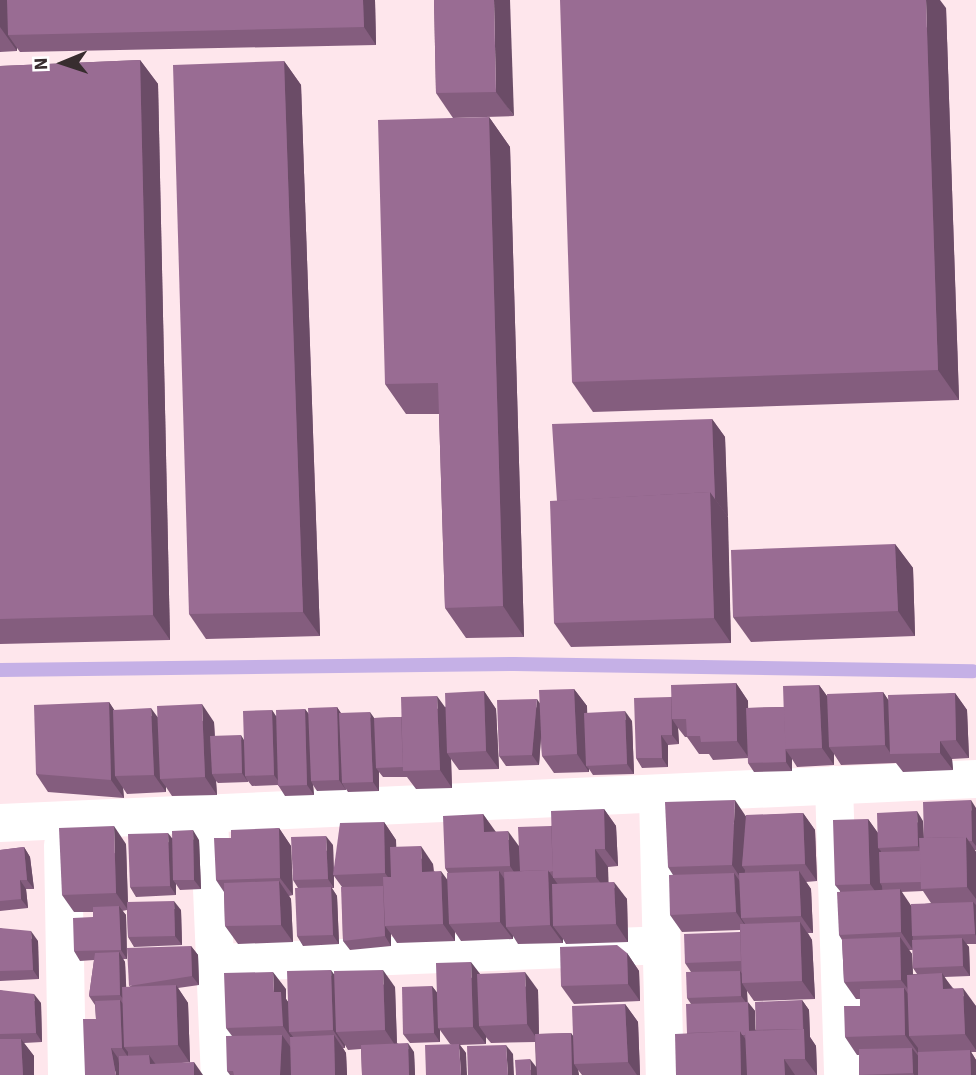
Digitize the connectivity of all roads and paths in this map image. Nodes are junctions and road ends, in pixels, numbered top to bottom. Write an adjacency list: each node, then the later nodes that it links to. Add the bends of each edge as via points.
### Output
1 (976, 779): 2 (street)
2 (834, 785): 3 (street); 12 (street)
3 (657, 796): 4 (street); 7 (street)
4 (209, 817): 5 (street); 8 (street)
5 (63, 822): 6 (street); 9 (street)
6 (0, 823)
7 (660, 945): 8 (street); 11 (street)
8 (216, 963): 10 (street)
9 (67, 1075)
10 (220, 1075)
11 (665, 1075)
12 (843, 1075)

